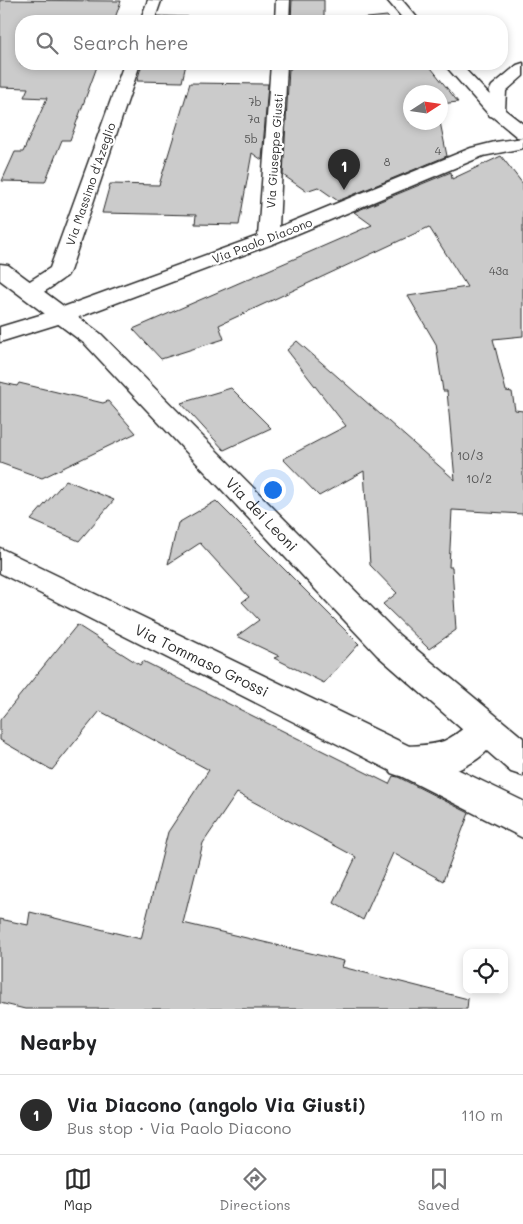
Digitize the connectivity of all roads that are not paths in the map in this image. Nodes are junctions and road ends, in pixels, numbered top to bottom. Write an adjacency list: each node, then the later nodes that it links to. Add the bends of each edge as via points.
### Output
1 (283, 0): 5 (street)
2 (394, 0): 6 (street)
3 (154, 1): 4 (street)
4 (149, 15)
5 (282, 15)
6 (408, 15)
7 (523, 68): 11 (street, via 498,90)
8 (130, 70): 16 (street, Via Massimo d'Azeglio, via 59,272)
9 (279, 70): 14 (street, Via Giuseppe Giusti)
10 (458, 70): 11 (street)
11 (496, 112): 12 (street)
12 (523, 134)
13 (523, 142): 14 (street, Via Paolo Diacono, via 477,152)
14 (268, 239): 17 (street, Via Paolo Diacono)
15 (0, 270): 16 (street, Via dei Leoni)
16 (30, 291): 17 (street, Via dei Leoni)
17 (63, 315): 18 (street, Via Paolo Diacono); 20 (street, Via dei Leoni, via 93,339 388,645)
18 (0, 335)
19 (0, 560): 22 (street, Via Tommaso Grossi)
20 (486, 729): 21 (street, Via dei Leoni); 22 (street, Via Tommaso Grossi, via 456,754 429,761)
21 (523, 760)
22 (403, 761): 23 (street, Via Tommaso Grossi)
23 (523, 820)

